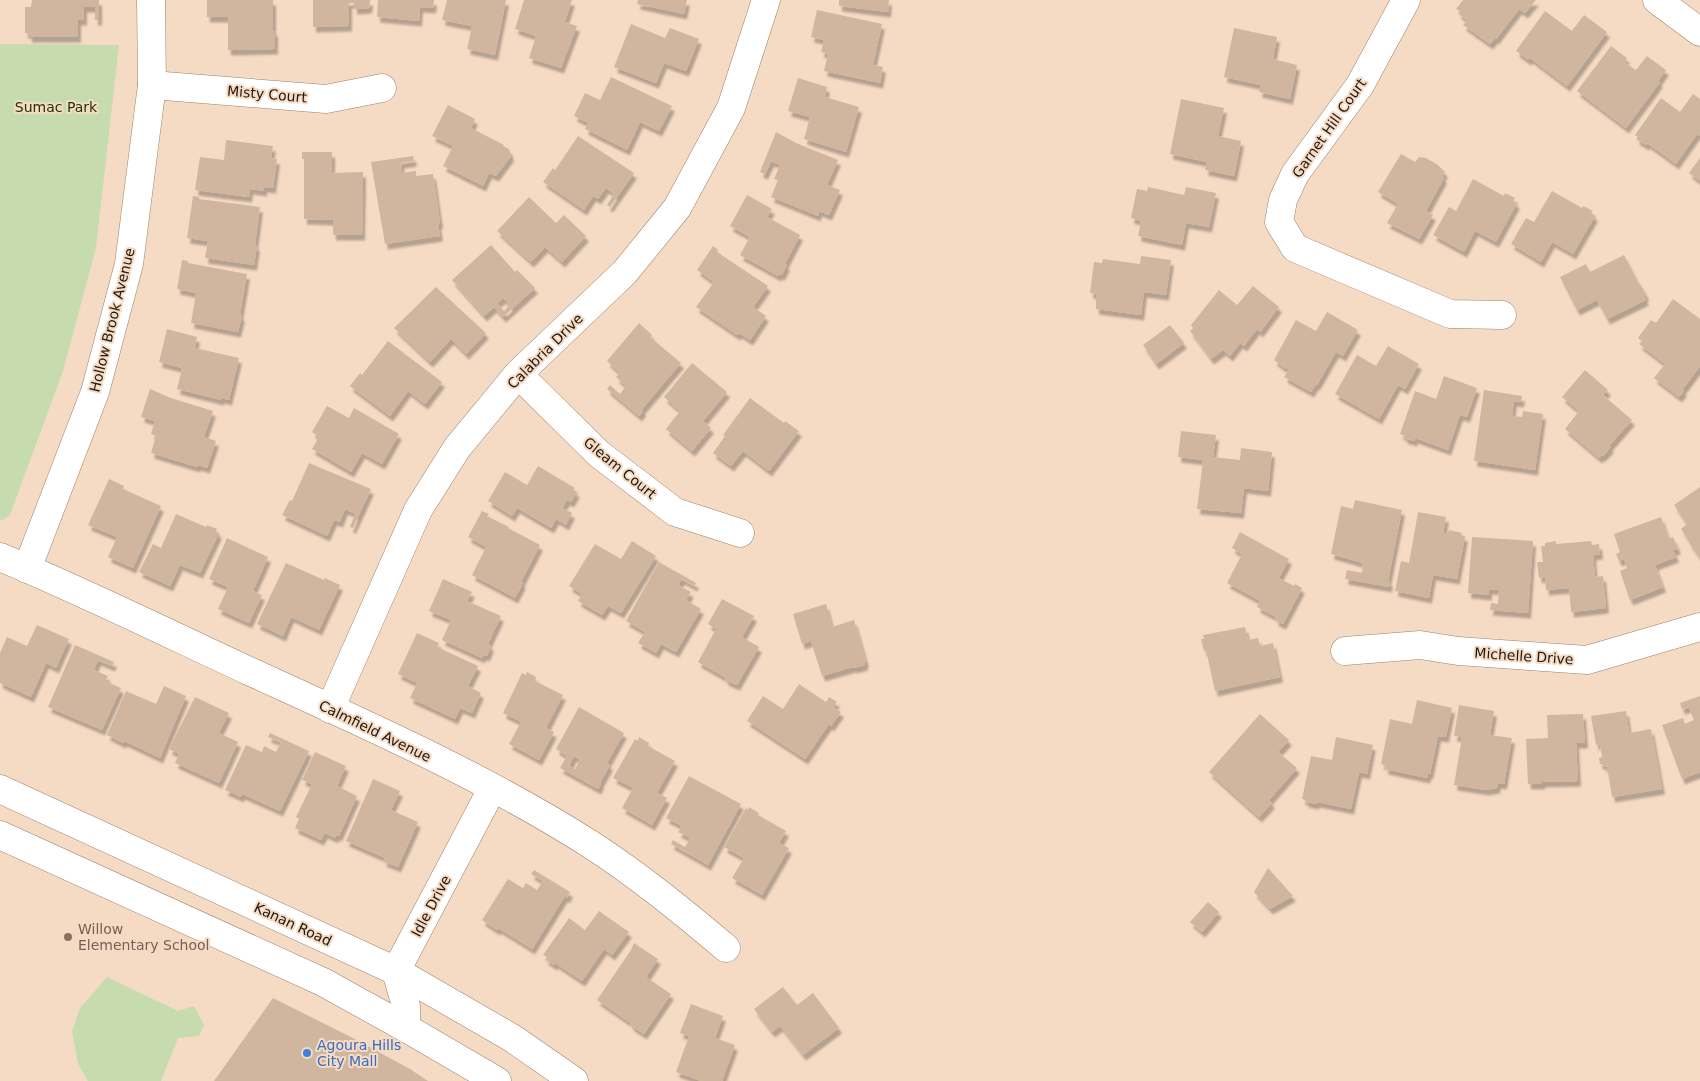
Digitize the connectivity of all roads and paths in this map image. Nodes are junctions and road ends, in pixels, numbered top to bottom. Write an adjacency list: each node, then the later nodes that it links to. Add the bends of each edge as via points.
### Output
1 (151, 0): 6 (street, Hollow Brook Avenue)
2 (766, 0): 9 (street, Calabria Drive, via 731,108 677,208 625,272)
3 (1406, 0): 8 (street, Garnet Hill Court, via 1360,85 1295,174 1283,200 1279,222 1294,248 1450,314)
4 (1657, 0): 5 (street)
5 (1700, 32)
6 (152, 85): 7 (street, Misty Court, via 326,99); 12 (street, Hollow Brook Avenue, via 128,264 95,392)
7 (382, 88)
8 (1502, 315)
9 (518, 374): 10 (street, Gleam Court, via 599,454 675,512); 15 (street, Calabria Drive, via 457,448 418,510)
10 (740, 533)
11 (0, 557): 12 (street, Calmfield Avenue)
12 (27, 568): 15 (street, Calmfield Avenue)
13 (1700, 627): 14 (street, Michelle Drive, via 1587,660 1458,651 1420,645)
14 (1345, 651)
15 (330, 709): 17 (street, Calmfield Avenue)
16 (0, 789): 20 (street, Kanan Road)
17 (492, 789): 19 (street, Calmfield Avenue, via 592,845 661,894); 20 (street, Idle Drive)
18 (0, 835): 21 (street, via 323,982)
19 (726, 948)
20 (396, 971): 21 (street, via 406,1006); 23 (street, Kanan Road, via 512,1038)
21 (406, 1028): 22 (street)
22 (497, 1081)
23 (574, 1081)

